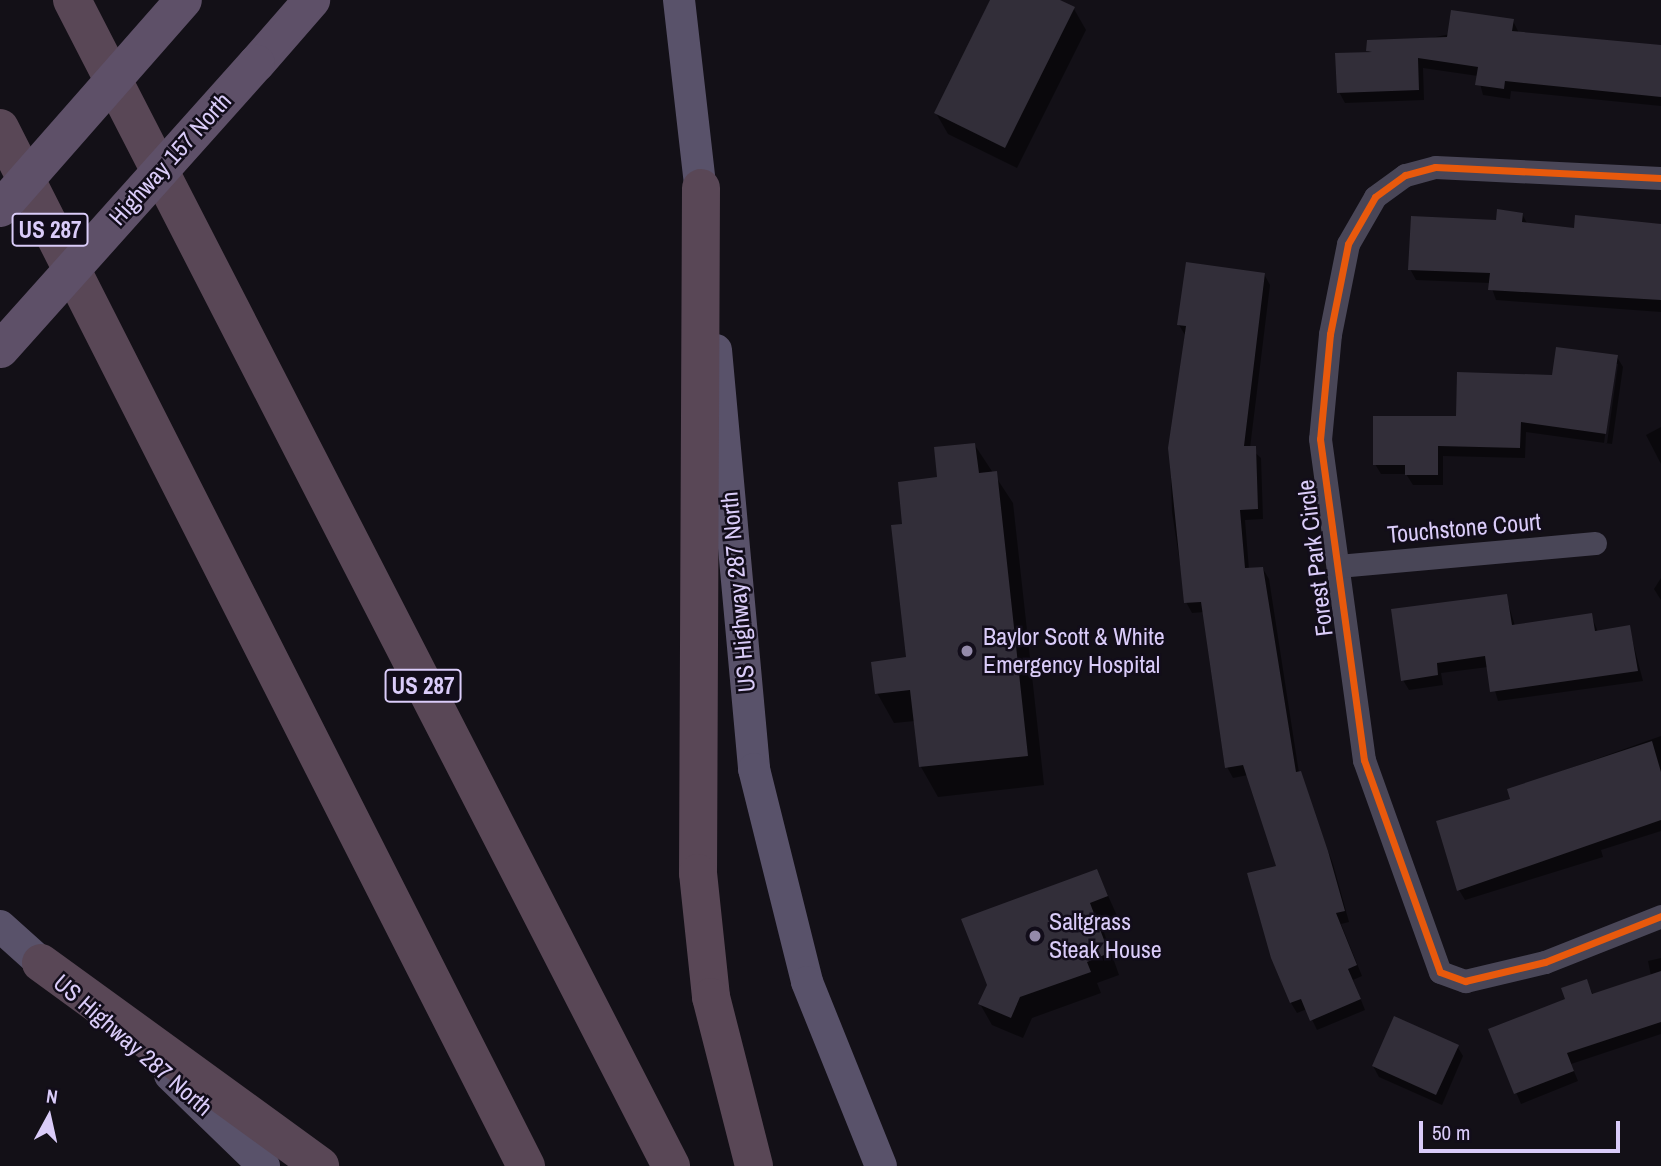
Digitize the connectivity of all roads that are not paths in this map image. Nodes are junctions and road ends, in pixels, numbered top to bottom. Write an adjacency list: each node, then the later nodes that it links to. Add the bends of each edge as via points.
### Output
1 (72, 0): 18 (highway, US 287)
2 (183, 0): 8 (main road, bridge)
3 (311, 0): 9 (main road, Highway 157 North, bridge)
4 (679, 0): 7 (main road, US Highway 287 North)
5 (0, 128): 17 (highway, US 287)
6 (1661, 178): 11 (street, Forest Park Circle, via 1435,167 1405,175 1375,197 1348,244 1330,334 1321,439)
7 (701, 188): 19 (highway, via 698,873 710,997); 20 (main road, US Highway 287 North, via 754,769 807,982)
8 (0, 208)
9 (0, 349)
10 (1595, 543): 11 (street, Touchstone Court)
11 (1338, 566): 12 (street, Forest Park Circle, via 1364,760 1440,972 1465,981 1545,962)
12 (1661, 916)
13 (0, 926): 14 (main road, US Highway 287 North)
14 (41, 963): 15 (main road, US Highway 287 North, via 196,1098); 16 (highway)
15 (264, 1166)
16 (320, 1166)
17 (526, 1166)
18 (671, 1166)
19 (754, 1166)
20 (881, 1166)

